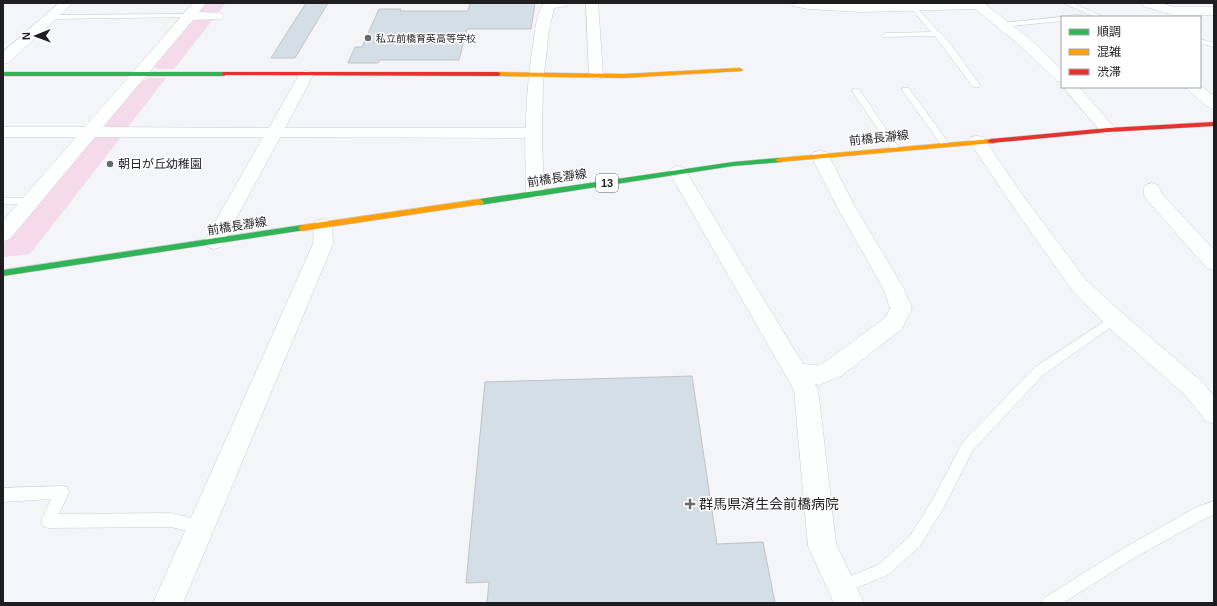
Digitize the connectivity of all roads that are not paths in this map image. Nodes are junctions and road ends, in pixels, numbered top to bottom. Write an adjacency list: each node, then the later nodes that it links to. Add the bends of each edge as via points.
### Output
1 (67, 3): 14 (street)
2 (200, 3): 11 (street)
3 (562, 3): 26 (street, via 548,6 543,24)
4 (592, 3): 27 (street)
5 (798, 3): 8 (street, via 848,7)
6 (1066, 3): 13 (lane)
7 (1148, 3): 10 (street, via 1173,11)
8 (896, 5): 9 (street)
9 (913, 7): 16 (street, via 978,5); 17 (lane)
10 (1210, 9)
11 (189, 16): 12 (street); 14 (lane); 23 (street)
12 (216, 16)
13 (1098, 16)
14 (52, 17): 21 (street)
15 (1061, 18): 16 (lane)
16 (1002, 25): 28 (street, via 1027,44)
17 (937, 34): 18 (lane); 29 (lane)
18 (886, 35)
19 (1201, 42): 20 (lane)
20 (1214, 45)
21 (3, 60)
22 (740, 70): 27 (main road, via 695,74)
23 (140, 73): 24 (main road); 25 (main road); 38 (street)
24 (3, 74)
25 (306, 75): 26 (main road); 39 (street)
26 (537, 75): 27 (main road); 40 (street)
27 (596, 75)
28 (1061, 77)
29 (976, 85)
30 (1072, 88): 36 (street)
31 (1194, 88): 34 (street)
32 (906, 90): 42 (lane)
33 (856, 91): 43 (lane)
34 (1214, 104)
35 (1212, 126): 36 (main road, 前橋長瀞線 / 13)
36 (1108, 130): 41 (main road, 前橋長瀞線 / 13)
37 (3, 132): 38 (street)
38 (89, 132): 39 (street); 49 (street)
39 (273, 133): 40 (street); 52 (street)
40 (533, 133): 47 (street)
41 (977, 141): 42 (main road, 前橋長瀞線 / 13); 55 (street, via 1069,273 1087,294)
42 (945, 144): 43 (main road, 前橋長瀞線 / 13)
43 (895, 148): 44 (main road, 前橋長瀞線 / 13)
44 (820, 156): 45 (main road, 前橋長瀞線 / 13); 56 (street, via 845,205 893,287 901,308 894,323 833,369 819,375)
45 (678, 172): 47 (main road, 前橋長瀞線 / 13); 56 (street)
46 (1152, 189): 53 (street, via 1154,196)
47 (535, 193): 50 (main road, 前橋長瀞線 / 13)
48 (3, 201): 49 (lane)
49 (31, 201): 51 (street)
50 (323, 226): 52 (main road, 前橋長瀞線 / 13); 60 (street, via 323,244)
51 (3, 234)
52 (214, 242): 54 (main road, 前橋長瀞線 / 13)
53 (1214, 263)
54 (3, 274)
55 (1114, 318): 57 (street); 61 (lane, via 1039,371 968,446 915,541 883,570)
56 (796, 373): 61 (street, via 806,389 822,546)
57 (1210, 403)
58 (3, 495): 60 (lane, via 62,492 48,520 171,520)
59 (1214, 508): 63 (lane, via 1202,512 1129,553)
60 (201, 528): 62 (street)
61 (845, 595)
62 (168, 603)
63 (1050, 603)

